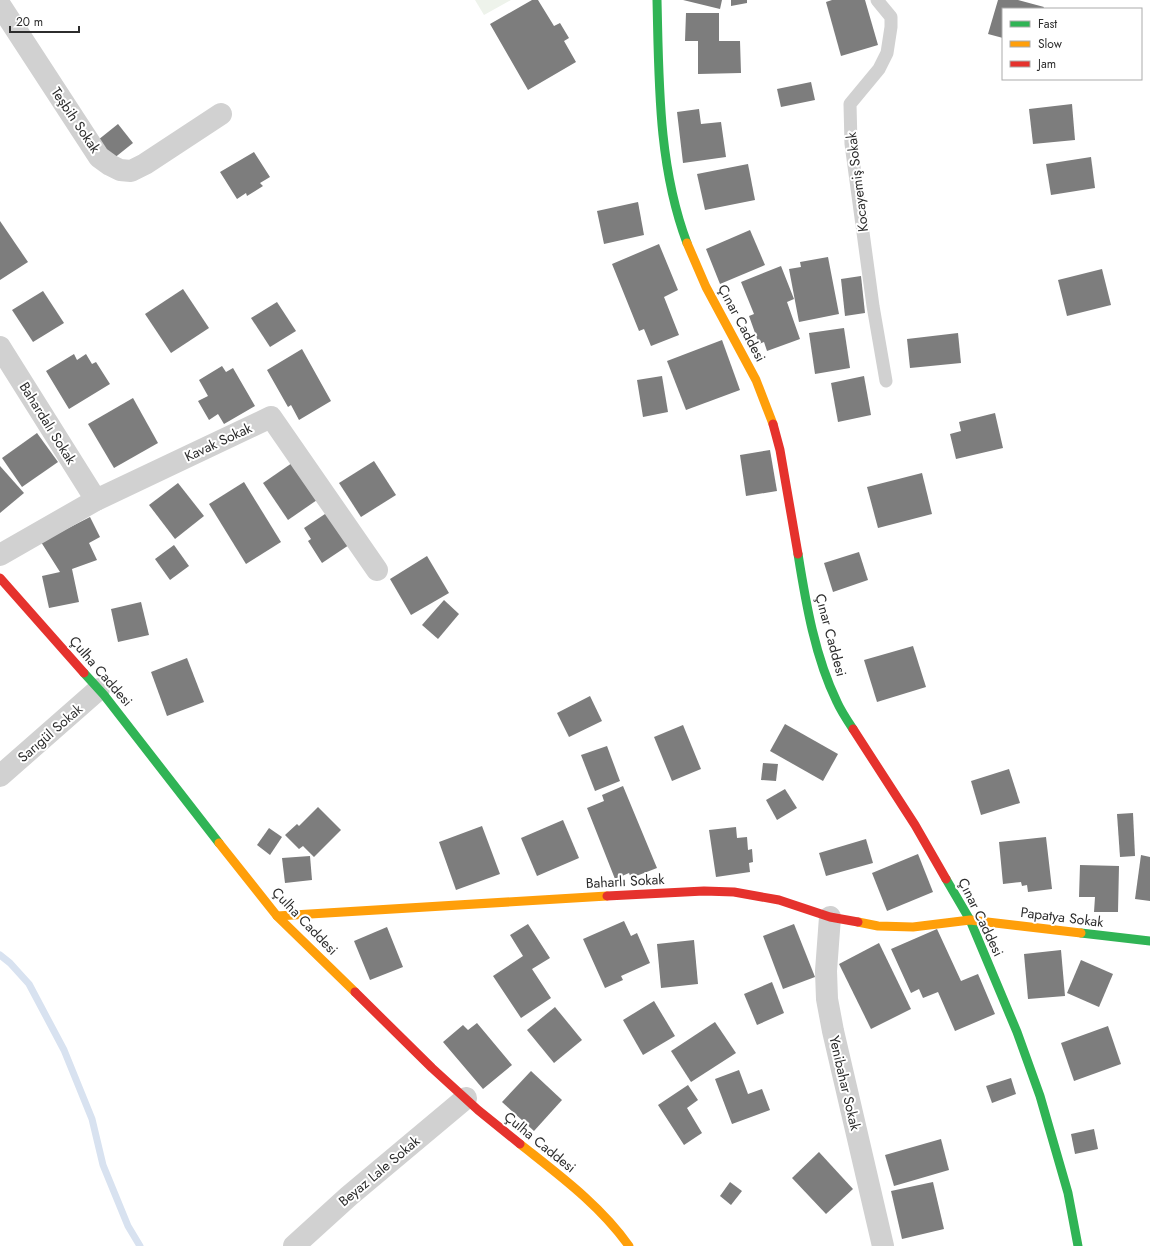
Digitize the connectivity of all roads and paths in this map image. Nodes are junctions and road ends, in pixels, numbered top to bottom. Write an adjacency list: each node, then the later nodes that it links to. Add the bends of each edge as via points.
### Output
1 (657, 0): 15 (street, Çınar Caddesi, via 659,94 671,190 690,251 706,287 756,380 772,418 780,450 804,592 825,674 844,715 915,825)
2 (877, 0): 6 (lane, Kocayemiş Sokak, via 891,17 887,53 879,69 850,104 851,144)
3 (0, 5): 4 (street, Teşbih Sokak, via 99,157 120,170 131,171 145,164)
4 (222, 114)
5 (0, 347): 7 (street, Bahardalı Sokak)
6 (886, 381)
7 (96, 500): 8 (street, Kavak Sokak); 9 (street, Kavak Sokak, via 271,417)
8 (0, 555)
9 (377, 570)
10 (0, 578): 11 (street, Çulha Caddesi)
11 (99, 689): 12 (street, Sarıgül Sokak); 13 (street, Çulha Caddesi)
12 (0, 776)
13 (277, 916): 14 (street, Baharlı Sokak, via 704,891 734,892 779,900); 17 (street, Çulha Caddesi)
14 (830, 917): 15 (street, Baharlı Sokak, via 900,928); 20 (street, Yenibahar Sokak, via 827,998)
15 (970, 920): 16 (street, Papatya Sokak); 21 (street, Çınar Caddesi, via 1017,1032 1040,1096 1068,1193)
16 (1150, 941)
17 (466, 1098): 18 (street, Beyaz Lale Sokak, via 349,1196); 19 (street, Çulha Caddesi, via 598,1209)
18 (294, 1246)
19 (629, 1246)
20 (883, 1246)
21 (1078, 1246)

